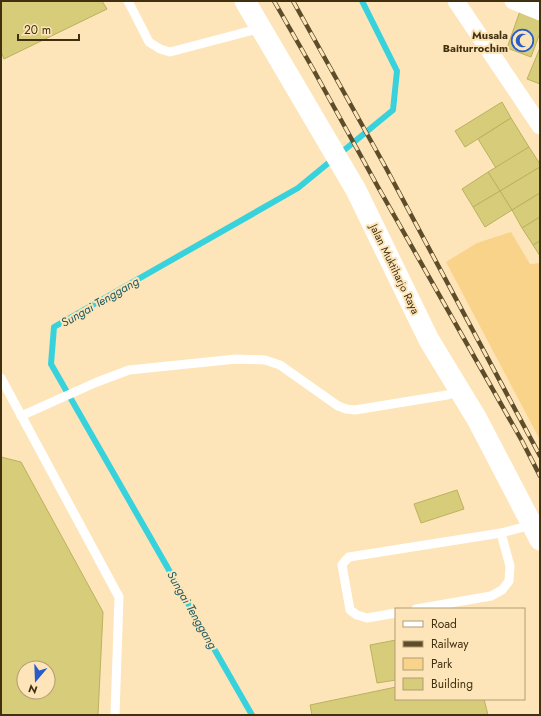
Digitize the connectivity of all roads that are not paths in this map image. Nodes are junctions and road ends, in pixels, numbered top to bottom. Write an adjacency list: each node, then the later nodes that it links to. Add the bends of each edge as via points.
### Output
1 (128, 1): 6 (lane, via 150,42 170,52)
2 (245, 1): 6 (street, Jalan Muktiharjo Raya)
3 (456, 1): 7 (street)
4 (513, 1): 5 (street)
5 (540, 12)
6 (261, 28): 9 (street, Jalan Muktiharjo Raya, via 356,190 429,340)
7 (540, 126)
8 (1, 378): 10 (lane)
9 (460, 392): 10 (lane, via 346,410 280,365 265,360 236,359 129,370); 12 (street, Jalan Muktiharjo Raya, via 477,419)
10 (21, 416): 15 (lane, via 118,598)
11 (501, 532): 12 (lane); 13 (lane, via 510,566 508,581 502,590 491,596); 14 (lane, via 349,558 345,561 342,565 350,610 367,618)
12 (536, 533)
13 (422, 608)
14 (395, 613)
15 (115, 715)

